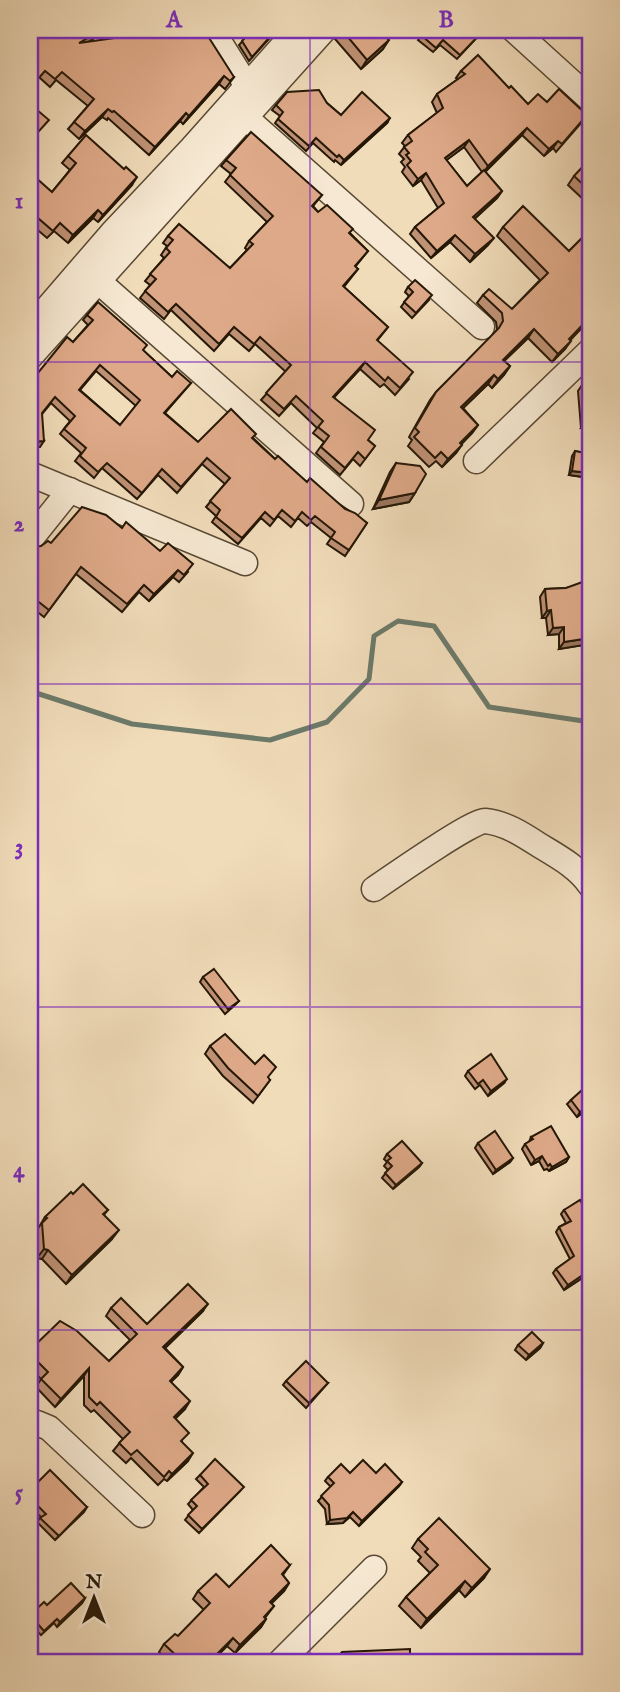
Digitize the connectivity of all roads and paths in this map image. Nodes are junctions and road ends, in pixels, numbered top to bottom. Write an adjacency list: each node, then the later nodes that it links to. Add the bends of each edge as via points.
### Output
1 (212, 30): 5 (street)
2 (297, 30): 5 (street)
3 (324, 30): 7 (street)
4 (514, 30): 6 (street)
5 (247, 86): 10 (street)
6 (590, 99)
7 (245, 117): 8 (street); 9 (street)
8 (98, 281): 12 (street); 16 (street)
9 (482, 327)
10 (30, 328)
11 (590, 351): 13 (street)
12 (30, 358)
13 (476, 461)
14 (30, 474): 15 (street)
15 (70, 490): 17 (street); 18 (street)
16 (351, 504)
17 (30, 540)
18 (245, 563)
19 (590, 885): 20 (street, via 571,865 519,832 482,821)
20 (374, 889)
21 (30, 1425): 22 (street, via 49,1428)
22 (142, 1515)
23 (374, 1568): 24 (street)
24 (280, 1662)

